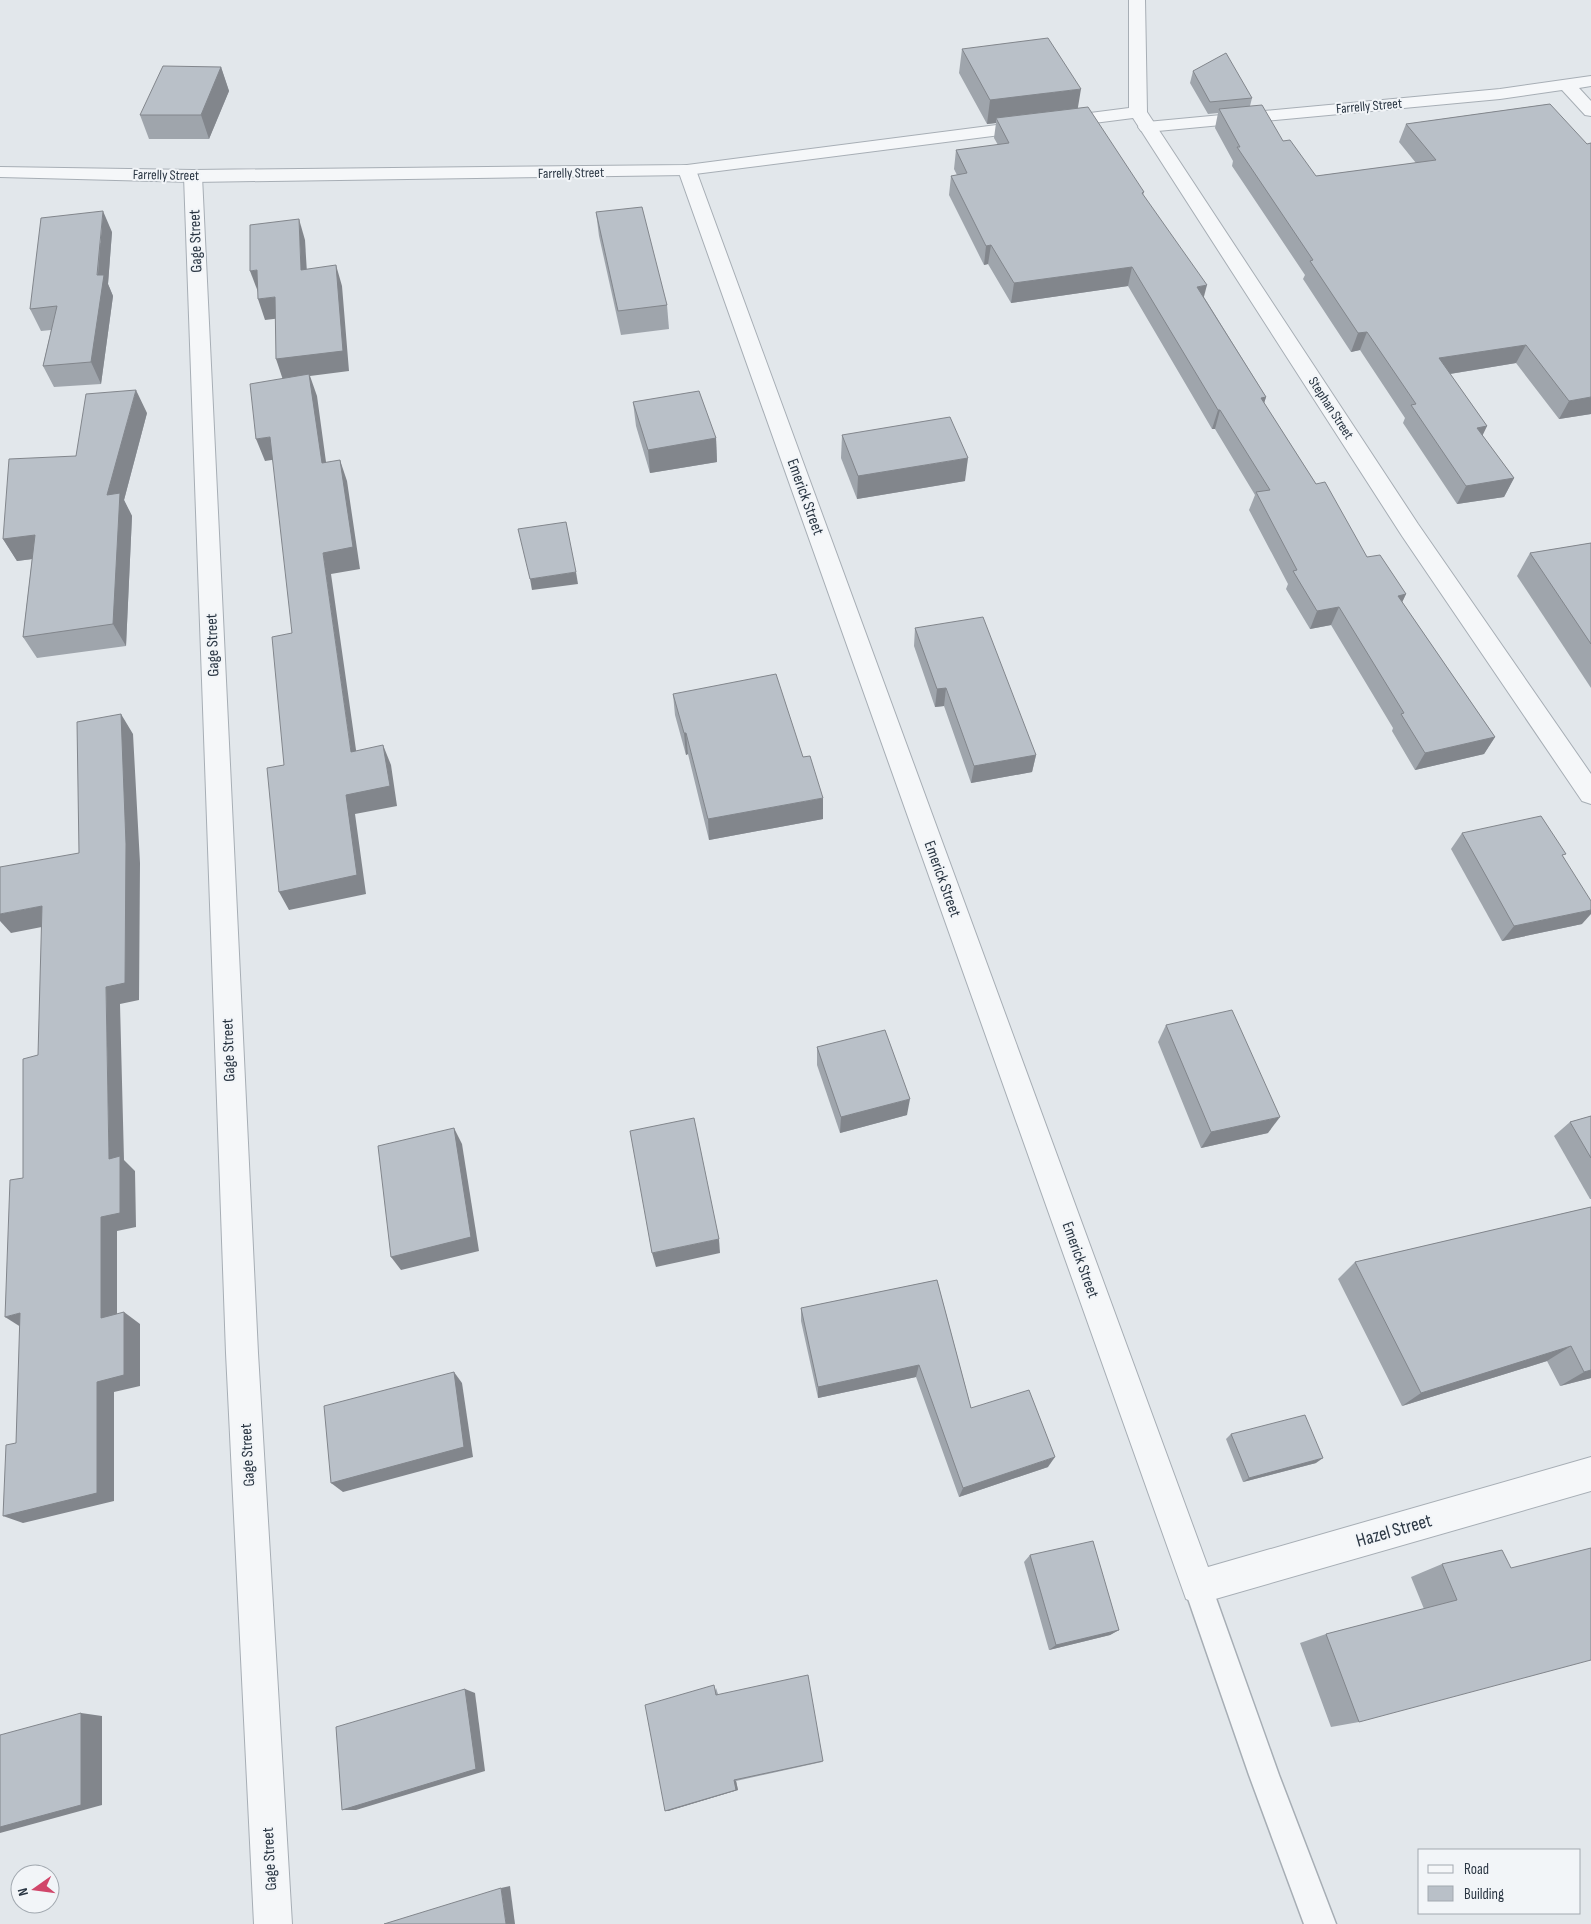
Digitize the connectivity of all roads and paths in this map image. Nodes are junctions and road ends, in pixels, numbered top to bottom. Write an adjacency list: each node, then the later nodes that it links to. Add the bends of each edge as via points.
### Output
1 (1137, 0): 5 (street)
2 (1591, 81): 3 (street, Farrelly Street)
3 (1566, 85): 4 (street); 5 (street, Farrelly Street, via 1500,94)
4 (1591, 110)
5 (1143, 120): 6 (street, Farrelly Street); 9 (street, Stephan Street, via 1410,530)
6 (687, 170): 8 (street, Farrelly Street); 11 (street, Emerick Street)
7 (0, 172): 8 (street, Farrelly Street)
8 (194, 176): 12 (street, Gage Street, via 241,1343)
9 (1591, 794)
10 (1591, 1474): 11 (street, Hazel Street)
11 (1198, 1587): 13 (lane)
12 (273, 1924)
13 (1320, 1924)

